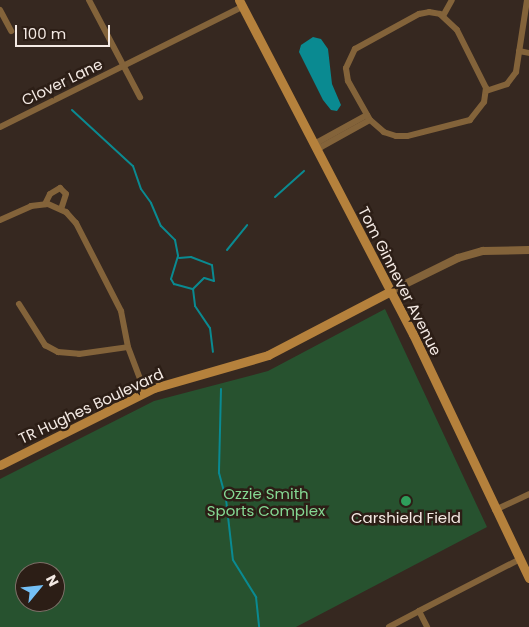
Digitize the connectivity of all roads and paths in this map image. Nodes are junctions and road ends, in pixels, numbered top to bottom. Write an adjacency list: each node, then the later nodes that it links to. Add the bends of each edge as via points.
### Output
1 (89, 0): 10 (street)
2 (452, 0): 6 (street)
3 (527, 0): 8 (street)
4 (240, 3): 10 (street, Clover Lane); 15 (main road, Tom Ginnever Avenue)
5 (0, 10): 7 (street)
6 (443, 16): 11 (street, via 457,30); 13 (street, via 429,12 419,14 355,49 346,68 348,82)
7 (11, 31)
8 (519, 52): 9 (street); 11 (street, via 513,79 501,88)
9 (529, 53)
10 (124, 66): 12 (street); 14 (street, Clover Lane)
11 (486, 91): 13 (street, via 484,102 470,120 407,136 384,132)
12 (140, 97)
13 (369, 118): 15 (street, via 318,142)
14 (0, 126)
15 (315, 147): 20 (main road, Tom Ginnever Avenue)
16 (45, 204): 17 (street); 17 (street, via 50,194 60,188 66,194); 18 (street, via 31,206)
17 (61, 209): 22 (street, via 76,223 116,298 124,318)
18 (0, 220)
19 (529, 250): 20 (street, TR Hughes Boulevard, via 483,251 458,258)
20 (392, 291): 23 (main road, TR Hughes Boulevard, via 268,355); 26 (main road, Tom Ginnever Avenue)
21 (19, 304): 22 (street, via 45,345 58,352 79,354)
22 (128, 347): 23 (street)
23 (145, 392): 24 (main road, TR Hughes Boulevard)
24 (0, 465)
25 (529, 494): 26 (street)
26 (495, 510): 27 (main road, Tom Ginnever Avenue)
27 (520, 559): 28 (main road, Tom Ginnever Avenue); 29 (street)
28 (529, 578)
29 (419, 611): 30 (street); 31 (street)
30 (389, 627)
31 (427, 627)

